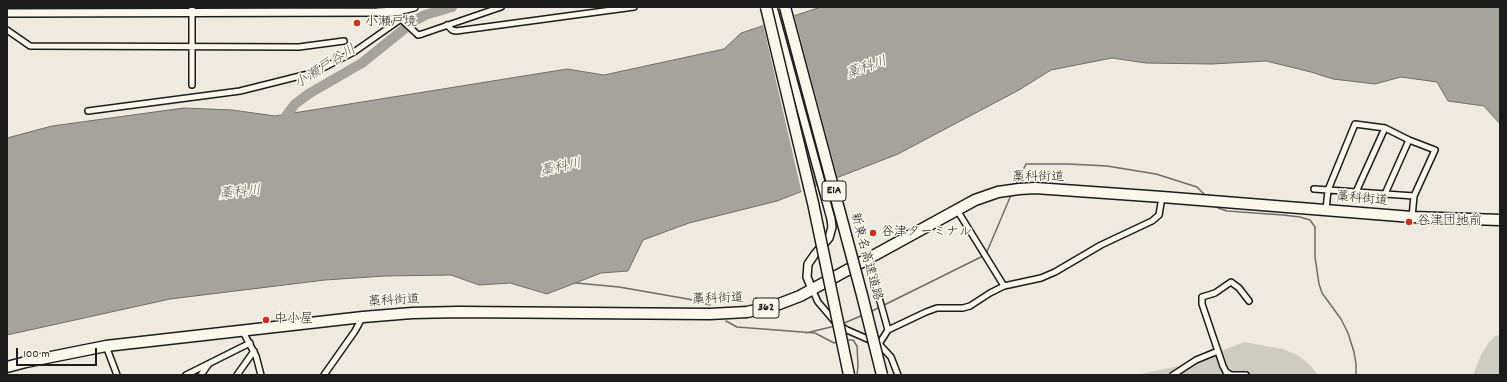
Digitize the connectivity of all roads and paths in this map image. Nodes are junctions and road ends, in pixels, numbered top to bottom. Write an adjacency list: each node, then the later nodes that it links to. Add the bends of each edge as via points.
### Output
1 (414, 7): 7 (main road)
2 (501, 7): 12 (street)
3 (634, 7): 12 (street, via 461,30 452,30)
4 (766, 7): 50 (highway, E1A, bridge, via 813,203)
5 (773, 7): 32 (main road, via 831,219 829,238 808,264 807,277)
6 (785, 7): 51 (highway, 新東名高速道路 / E1A, bridge)
7 (398, 9): 9 (main road, via 377,12); 11 (street)
8 (192, 10): 9 (main road); 10 (main road); 15 (street)
9 (298, 10)
10 (7, 13)
11 (401, 19): 12 (street, via 418,35); 17 (street, via 354,52 308,74 240,91)
12 (447, 25)
13 (7, 30): 15 (street, via 30,46)
14 (344, 41): 15 (street, via 299,47)
15 (192, 47): 16 (street)
16 (192, 85)
17 (88, 111)
18 (1385, 128): 19 (street); 21 (street, via 1355,124); 22 (street)
19 (1409, 140): 23 (street); 24 (street, via 1435,150)
20 (1314, 189): 21 (street)
21 (1328, 190): 22 (street); 27 (street)
22 (1356, 192): 23 (street)
23 (1385, 194): 24 (street)
24 (1414, 196): 28 (street)
25 (1162, 197): 26 (highway, 藁科街道 / 362, via 1019,189 998,192); 27 (highway, 藁科街道 / 362); 31 (street, via 1159,215 1152,222 1101,245 1042,278)
26 (957, 210): 30 (highway, 藁科街道 / 362); 31 (street)
27 (1326, 210): 28 (highway, 藁科街道 / 362)
28 (1412, 217): 29 (highway, 藁科街道 / 362)
29 (1500, 220)
30 (868, 258): 32 (highway, 藁科街道 / 362); 36 (street)
31 (1004, 286): 36 (street, via 970,306 937,308)
32 (812, 289): 34 (highway, 藁科街道 / 362, via 786,303 747,312 459,312); 38 (street, via 818,302 835,322)
33 (1249, 301): 40 (street, via 1231,282 1215,293 1202,297 1202,304)
34 (363, 317): 35 (highway, 藁科街道 / 362); 49 (street)
35 (242, 330): 37 (street); 39 (highway, 藁科街道 / 362)
36 (888, 330): 38 (street)
37 (250, 344): 41 (street); 42 (street)
38 (879, 344): 52 (street, via 891,357)
39 (106, 346): 43 (highway, 藁科街道 / 362); 44 (street)
40 (1218, 350): 53 (street, via 1196,360); 54 (street, via 1226,372 1231,375)
41 (254, 351): 47 (street); 48 (street)
42 (208, 364): 45 (street); 46 (street)
43 (7, 366)
44 (117, 375)
45 (186, 375)
46 (201, 375)
47 (237, 375)
48 (261, 375)
49 (324, 375)
50 (849, 375)
51 (882, 375)
52 (898, 375)
53 (1174, 375)
54 (1246, 375)

